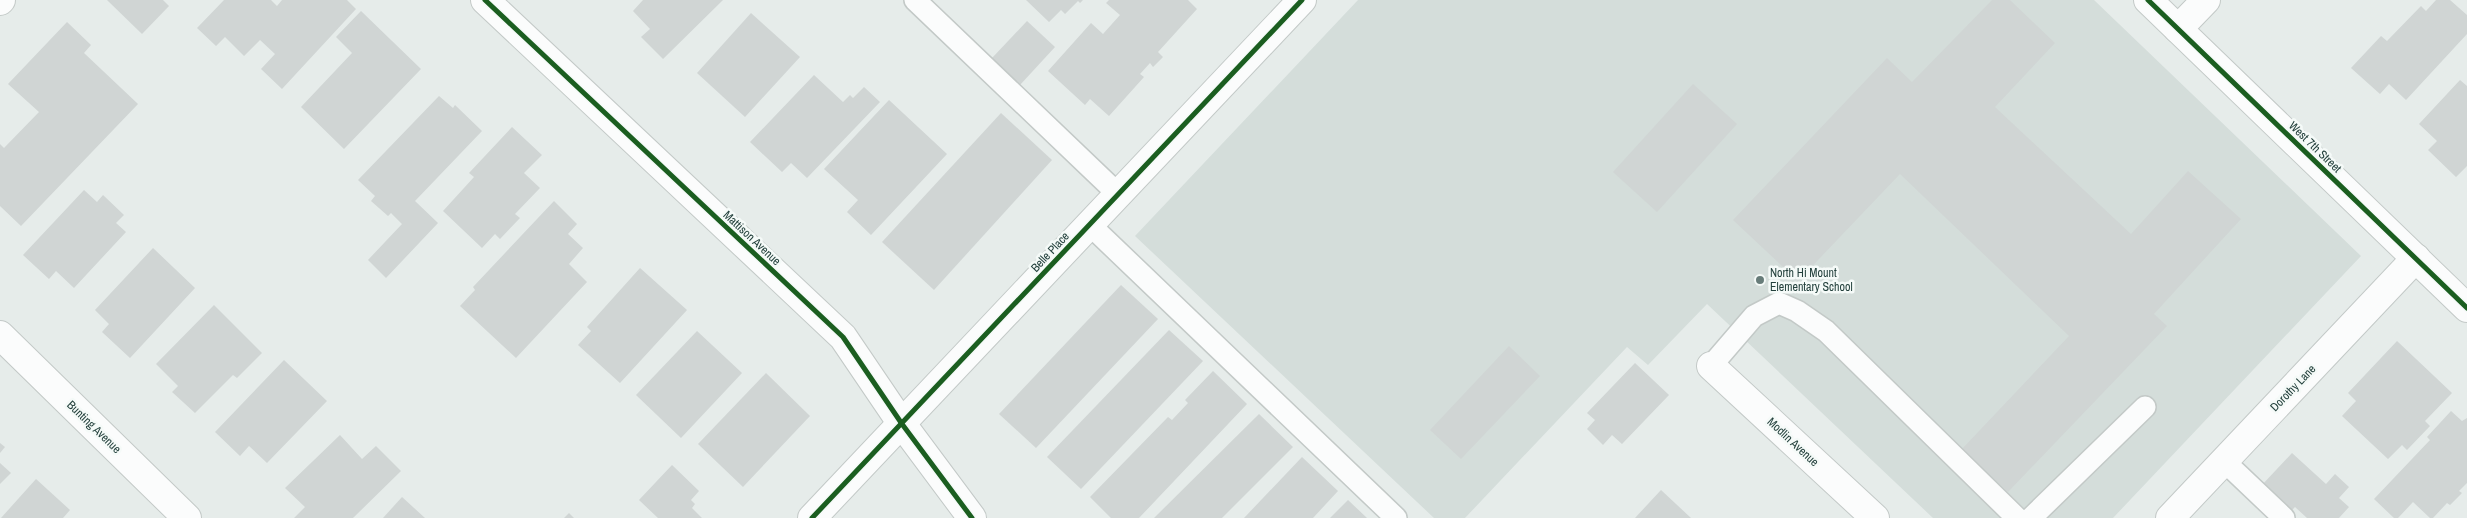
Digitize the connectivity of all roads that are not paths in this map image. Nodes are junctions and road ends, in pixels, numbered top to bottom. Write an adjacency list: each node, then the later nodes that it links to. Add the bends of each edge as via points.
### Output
1 (484, 0): 14 (street, Mattison Avenue, via 843,337)
2 (915, 0): 7 (lane)
3 (1302, 0): 7 (street, Belle Place)
4 (2148, 0): 6 (street, West 7th Street)
5 (2206, 0): 6 (street)
6 (2178, 29): 9 (street, West 7th Street)
7 (1118, 194): 8 (street, Belle Place)
8 (1090, 225): 14 (street, Belle Place); 19 (lane)
9 (2416, 258): 10 (street, West 7th Street); 15 (street, Dorothy Lane)
10 (2467, 308)
11 (0, 335): 16 (street, Bunting Avenue)
12 (1711, 366): 20 (street, Modlin Avenue); 21 (lane, via 1754,316 1779,303 1797,311 1826,331)
13 (2145, 406): 22 (lane)
14 (902, 424): 17 (street, Belle Place); 18 (street, Mattison Avenue)
15 (2224, 461): 23 (street, Dorothy Lane); 24 (lane)
16 (187, 518)
17 (812, 518)
18 (972, 518)
19 (1396, 518)
20 (1875, 518)
21 (2016, 518)
22 (2031, 518)
23 (2170, 518)
24 (2284, 518)

